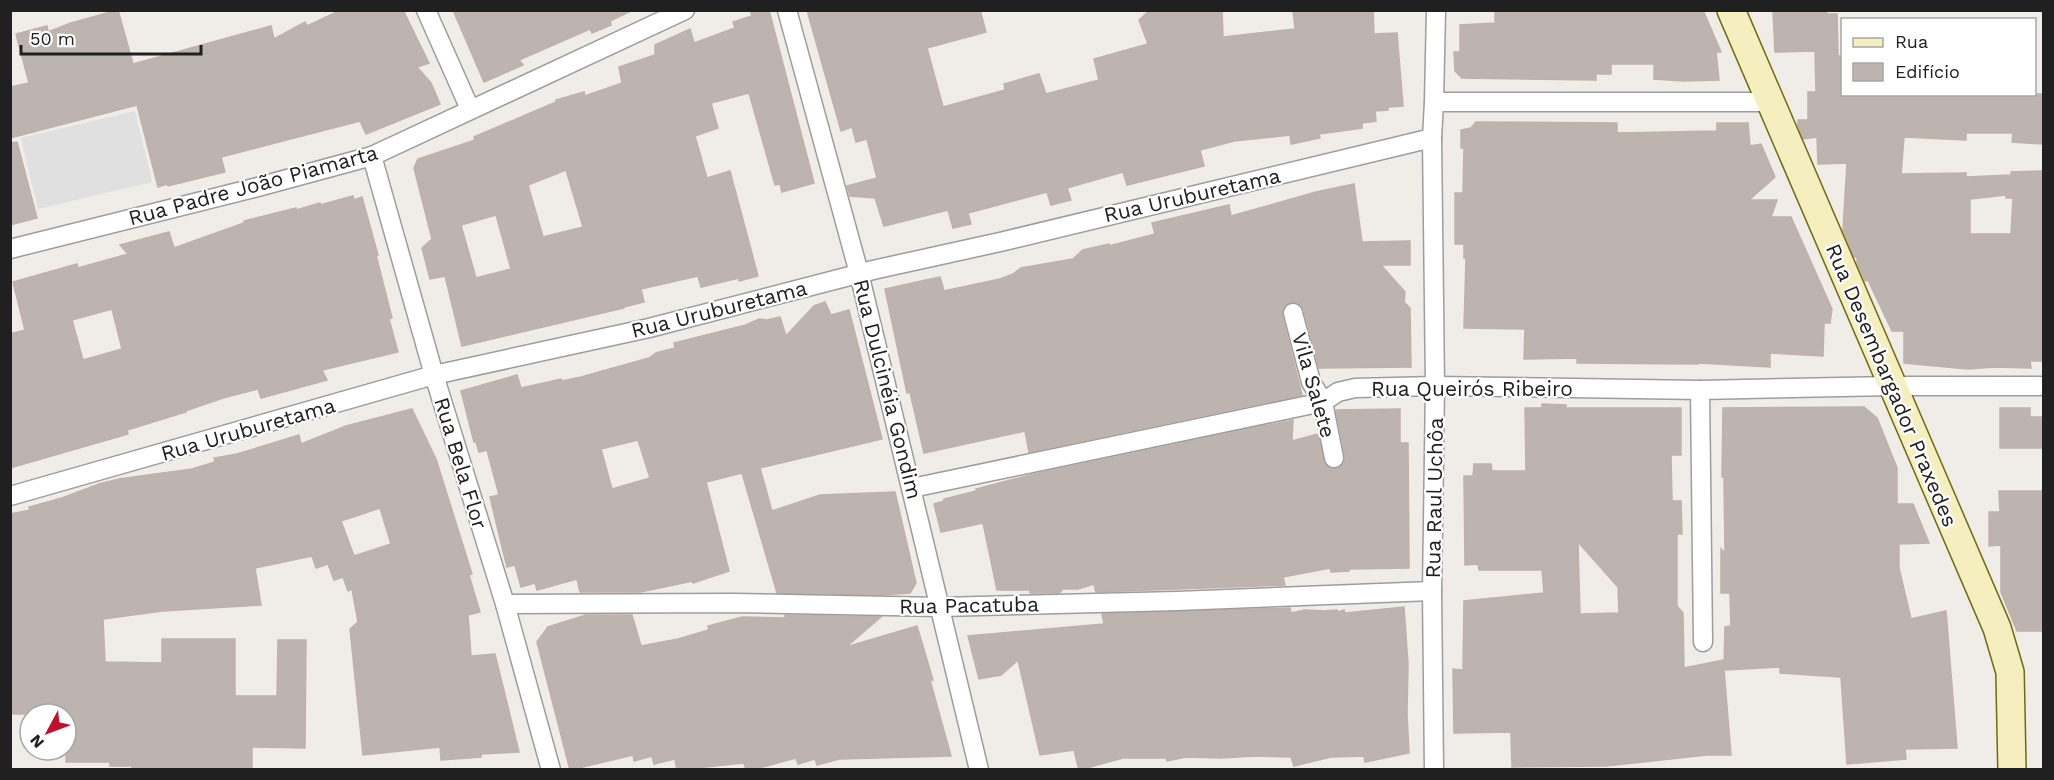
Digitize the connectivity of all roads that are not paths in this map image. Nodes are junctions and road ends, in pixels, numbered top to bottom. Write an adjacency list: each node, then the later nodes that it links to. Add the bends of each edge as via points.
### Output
1 (426, 10): 8 (street)
2 (685, 10): 8 (street, Rua Padre João Piamarta)
3 (787, 10): 12 (street, Rua Dulcinéia Gondim)
4 (1436, 10): 6 (street, Rua Raul Uchôa)
5 (1731, 10): 7 (street, Rua Desembargador Praxedes)
6 (1434, 102): 7 (street); 9 (street, Rua Raul Uchôa)
7 (1770, 102): 16 (street, Rua Desembargador Praxedes)
8 (470, 108): 10 (street, Rua Padre João Piamarta)
9 (1432, 138): 12 (street, Rua Uruburetama); 15 (street, Rua Raul Uchôa)
10 (372, 156): 11 (street, Rua Padre João Piamarta); 14 (street, Rua Bela Flor)
11 (10, 249)
12 (859, 273): 14 (street, Rua Uruburetama, via 649,328); 21 (street, Rua Dulcinéia Gondim)
13 (1293, 313): 19 (street, Vila Salete, via 1311,381)
14 (434, 375): 22 (street, Rua Uruburetama); 24 (street, Rua Bela Flor)
15 (1435, 386): 18 (street, Rua Queirós Ribeiro); 19 (street, Rua Queirós Ribeiro, via 1355,388 1338,392); 23 (street, Rua Raul Uchôa)
16 (1891, 386): 17 (street, Rua Queirós Ribeiro); 18 (street, Rua Queirós Ribeiro); 30 (street, Rua Desembargador Praxedes, via 2006,654 2010,672)
17 (2043, 386)
18 (1700, 390): 26 (street)
19 (1323, 402): 20 (street, Vila Salete); 21 (street, Rua Queirós Ribeiro)
20 (1334, 458)
21 (912, 488): 25 (street, Rua Dulcinéia Gondim)
22 (10, 496)
23 (1432, 591): 25 (street, Rua Pacatuba); 29 (street, Rua Raul Uchôa)
24 (505, 604): 25 (street, Rua Pacatuba); 27 (street, Rua Bela Flor)
25 (940, 607): 28 (street, Rua Dulcinéia Gondim)
26 (1703, 642)
27 (551, 770)
28 (979, 770)
29 (1434, 770)
30 (2012, 770)

